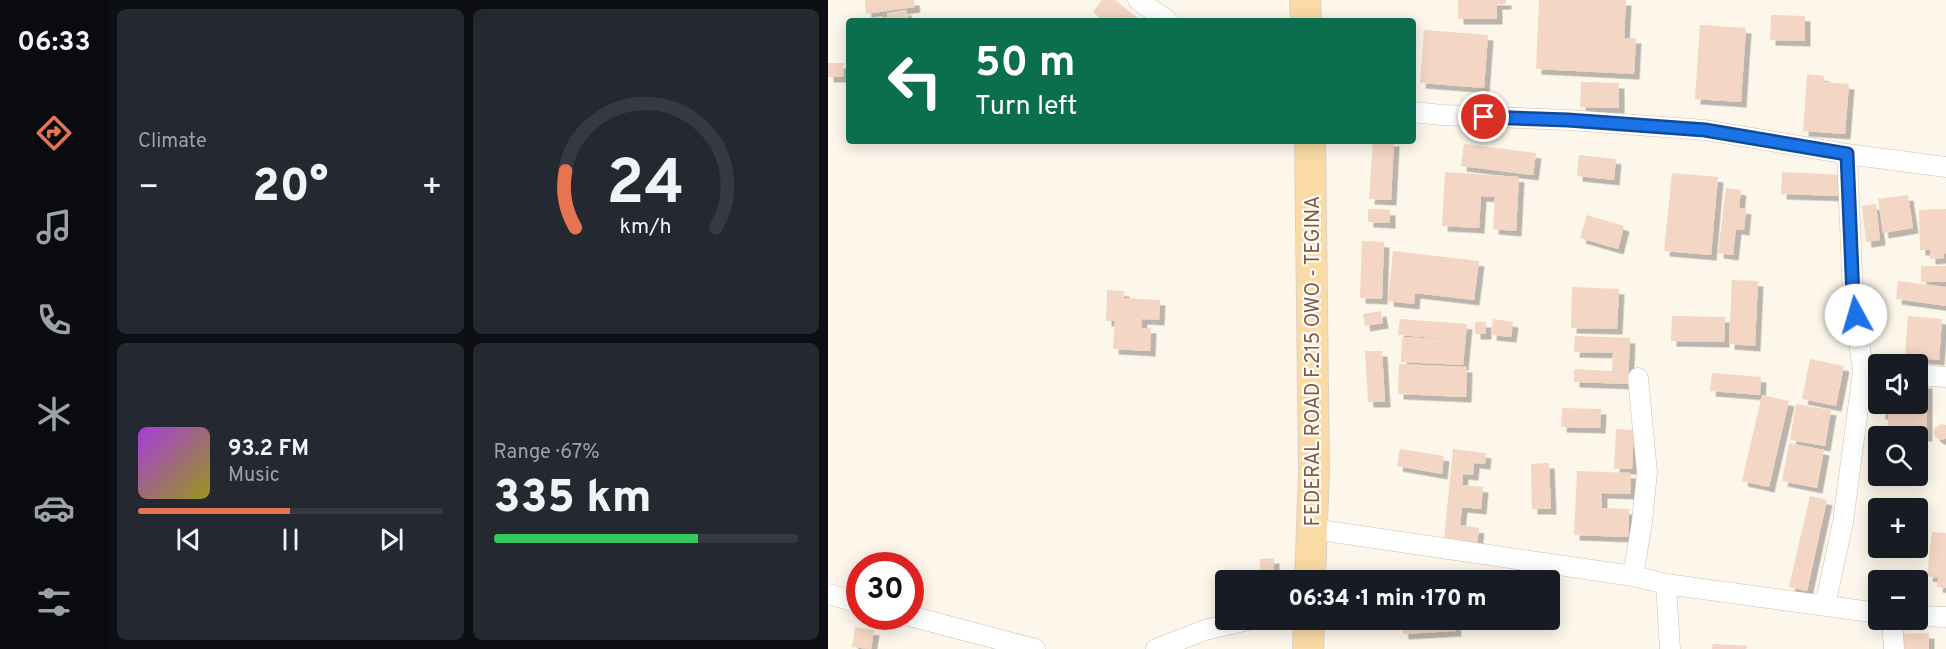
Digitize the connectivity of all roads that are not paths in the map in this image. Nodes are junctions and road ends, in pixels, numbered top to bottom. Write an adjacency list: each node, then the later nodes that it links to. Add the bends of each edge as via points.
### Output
1 (1138, 0): 3 (street)
2 (1305, 0): 4 (main road)
3 (1164, 18)
4 (1306, 18)
5 (1416, 112): 7 (street, via 1705,130)
6 (1309, 144): 14 (main road, FEDERAL ROAD F.215 OWO - TEGINA)
7 (1847, 154): 8 (street); 9 (street, via 1853,297)
8 (1946, 167)
9 (1868, 359)
10 (1928, 376): 11 (street)
11 (1946, 377)
12 (1638, 378): 16 (street, via 1647,472)
13 (1868, 387): 20 (street)
14 (1313, 529): 15 (main road, FEDERAL ROAD F.215 OWO - TEGINA); 16 (street)
15 (1311, 570)
16 (1633, 576): 17 (street)
17 (1666, 584): 20 (street); 31 (street)
18 (828, 594): 19 (street)
19 (846, 599)
20 (1826, 606): 21 (street)
21 (1868, 612)
22 (1928, 616): 23 (street)
23 (1946, 617)
24 (924, 620): 28 (street)
25 (1215, 628): 29 (street)
26 (1309, 630): 30 (main road)
27 (1893, 630): 32 (street)
28 (1035, 649)
29 (1156, 649)
30 (1308, 649)
31 (1670, 649)
32 (1894, 649)

